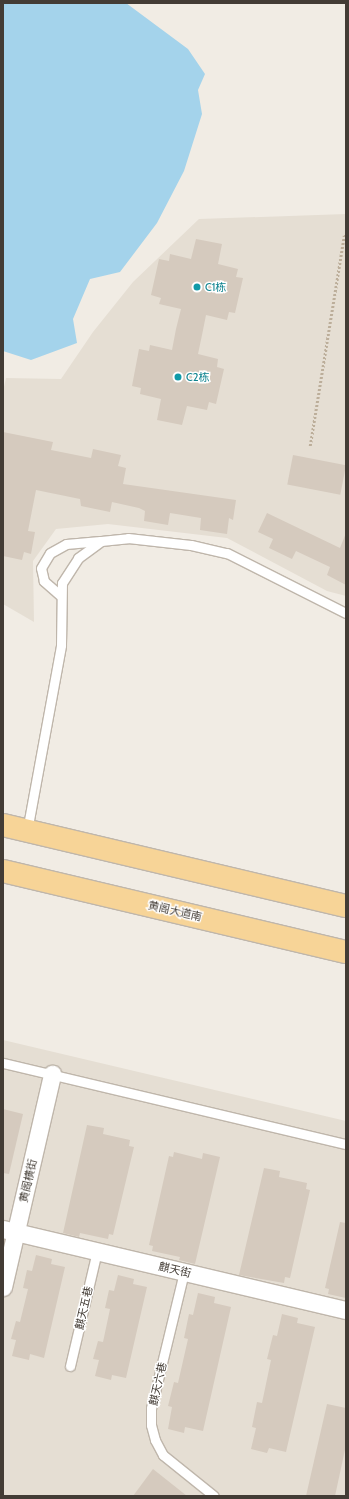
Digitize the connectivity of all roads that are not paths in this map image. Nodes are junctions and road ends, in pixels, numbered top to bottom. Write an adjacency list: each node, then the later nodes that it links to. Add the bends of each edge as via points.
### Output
1 (101, 541): 2 (lane, via 78,558 62,583); 2 (lane, via 66,544 50,553 41,568 44,581); 3 (lane, via 128,538 191,545 227,553)
2 (61, 596): 5 (lane, via 61,645)
3 (346, 612)
4 (3, 825): 5 (main road)
5 (27, 831): 7 (main road)
6 (3, 871): 8 (main road, 黄阁大道南)
7 (346, 906)
8 (346, 952)
9 (3, 1063): 10 (lane)
10 (52, 1074): 11 (lane); 12 (street, 黄阁横街)
11 (346, 1144)
12 (9, 1230): 13 (street, 麒天街); 15 (street, 黄阁横街)
13 (97, 1251): 14 (street, 麒天街); 17 (lane, 麒天五巷)
14 (184, 1272): 16 (street, 麒天街); 18 (lane, 麒天六巷, via 151,1408 151,1425 155,1440 164,1455)
15 (3, 1287)
16 (346, 1310)
17 (70, 1366)
18 (214, 1496)

